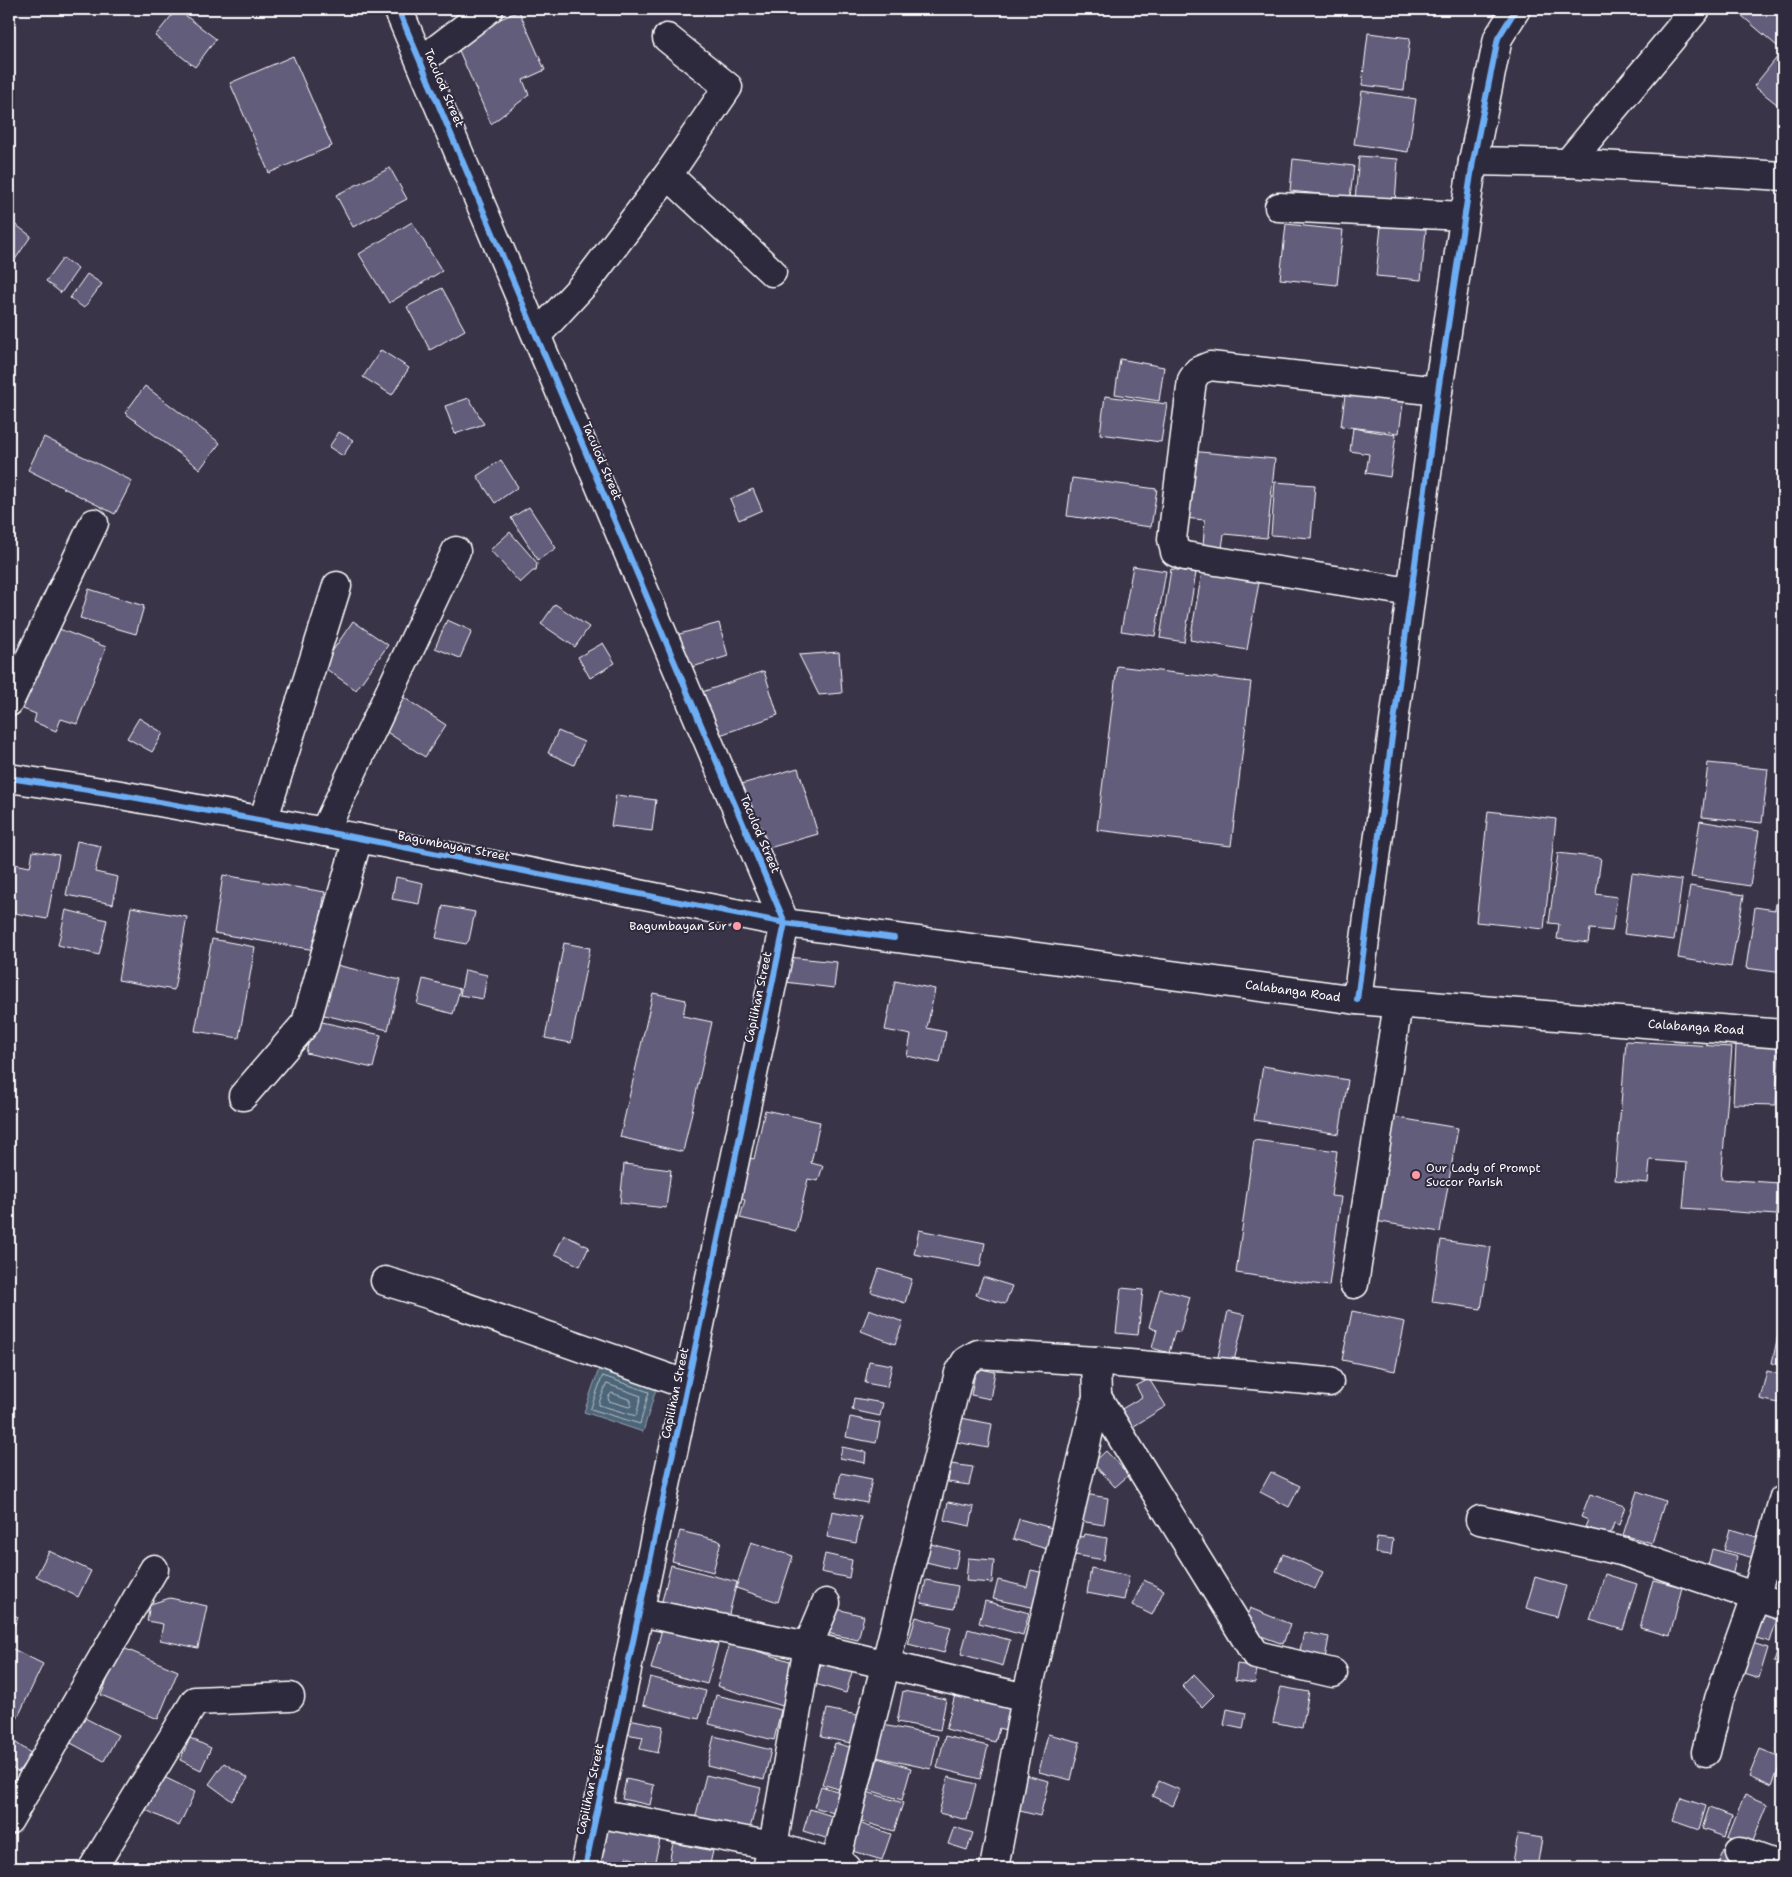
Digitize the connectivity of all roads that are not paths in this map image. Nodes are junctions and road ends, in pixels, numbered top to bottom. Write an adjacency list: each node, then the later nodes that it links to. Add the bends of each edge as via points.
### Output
1 (398, 9): 6 (street, Taculod Street)
2 (489, 9): 6 (street)
3 (1516, 9): 7 (street, via 1498,38)
4 (1696, 9): 8 (street)
5 (667, 38): 9 (street, via 728,87)
6 (421, 61): 14 (street, Taculod Street)
7 (1473, 161): 8 (street); 12 (street)
8 (1568, 162): 10 (street)
9 (668, 175): 13 (street); 14 (street, via 588,280)
10 (1783, 176)
11 (1278, 207): 12 (street)
12 (1464, 216): 15 (street)
13 (772, 272)
14 (537, 336): 25 (street, Taculod Street)
15 (1438, 391): 19 (street); 19 (street, via 1210,366 1198,371 1192,380 1172,539 1175,552)
16 (94, 523): 20 (street)
17 (456, 551): 23 (street)
18 (337, 586): 22 (street)
19 (1410, 592): 27 (street)
20 (9, 702)
21 (9, 778): 22 (street, Bagumbayan Street)
22 (262, 821): 23 (street, Bagumbayan Street)
23 (324, 832): 24 (street, Bagumbayan Street)
24 (358, 838): 25 (street, Bagumbayan Street); 30 (street, via 306,1023)
25 (786, 923): 26 (street, Bagumbayan Street); 35 (street, Capilihan Street)
26 (894, 938): 27 (street, Calabanga Road)
27 (1357, 1000): 28 (street, Calabanga Road)
28 (1398, 1004): 29 (street, Calabanga Road); 32 (street)
29 (1783, 1034)
30 (243, 1096)
31 (385, 1281): 35 (street)
32 (1354, 1284)
33 (1096, 1361): 34 (street); 36 (street); 45 (street, via 978,1354 966,1361 959,1374)
34 (1330, 1382)
35 (688, 1385): 43 (street, Capilihan Street)
36 (1097, 1397): 46 (street, via 1256,1655); 48 (street)
37 (1783, 1500): 40 (street)
38 (1480, 1520): 40 (street, via 1621,1551)
39 (154, 1569): 51 (street)
40 (1756, 1596): 42 (street); 49 (street, via 1719,1699)
41 (826, 1603): 44 (street)
42 (1783, 1606)
43 (640, 1612): 44 (street); 50 (street, Capilihan Street)
44 (808, 1646): 45 (street); 53 (street)
45 (886, 1666): 48 (street); 54 (street)
46 (1333, 1673)
47 (290, 1697): 56 (street, via 195,1701)
48 (1026, 1698): 58 (street)
49 (1706, 1752)
50 (596, 1813): 53 (street); 57 (street, Capilihan Street)
51 (9, 1820)
52 (1740, 1852): 55 (street)
53 (770, 1857): 54 (street)
54 (841, 1866)
55 (1783, 1867)
56 (93, 1868)
57 (585, 1868)
58 (994, 1868)

